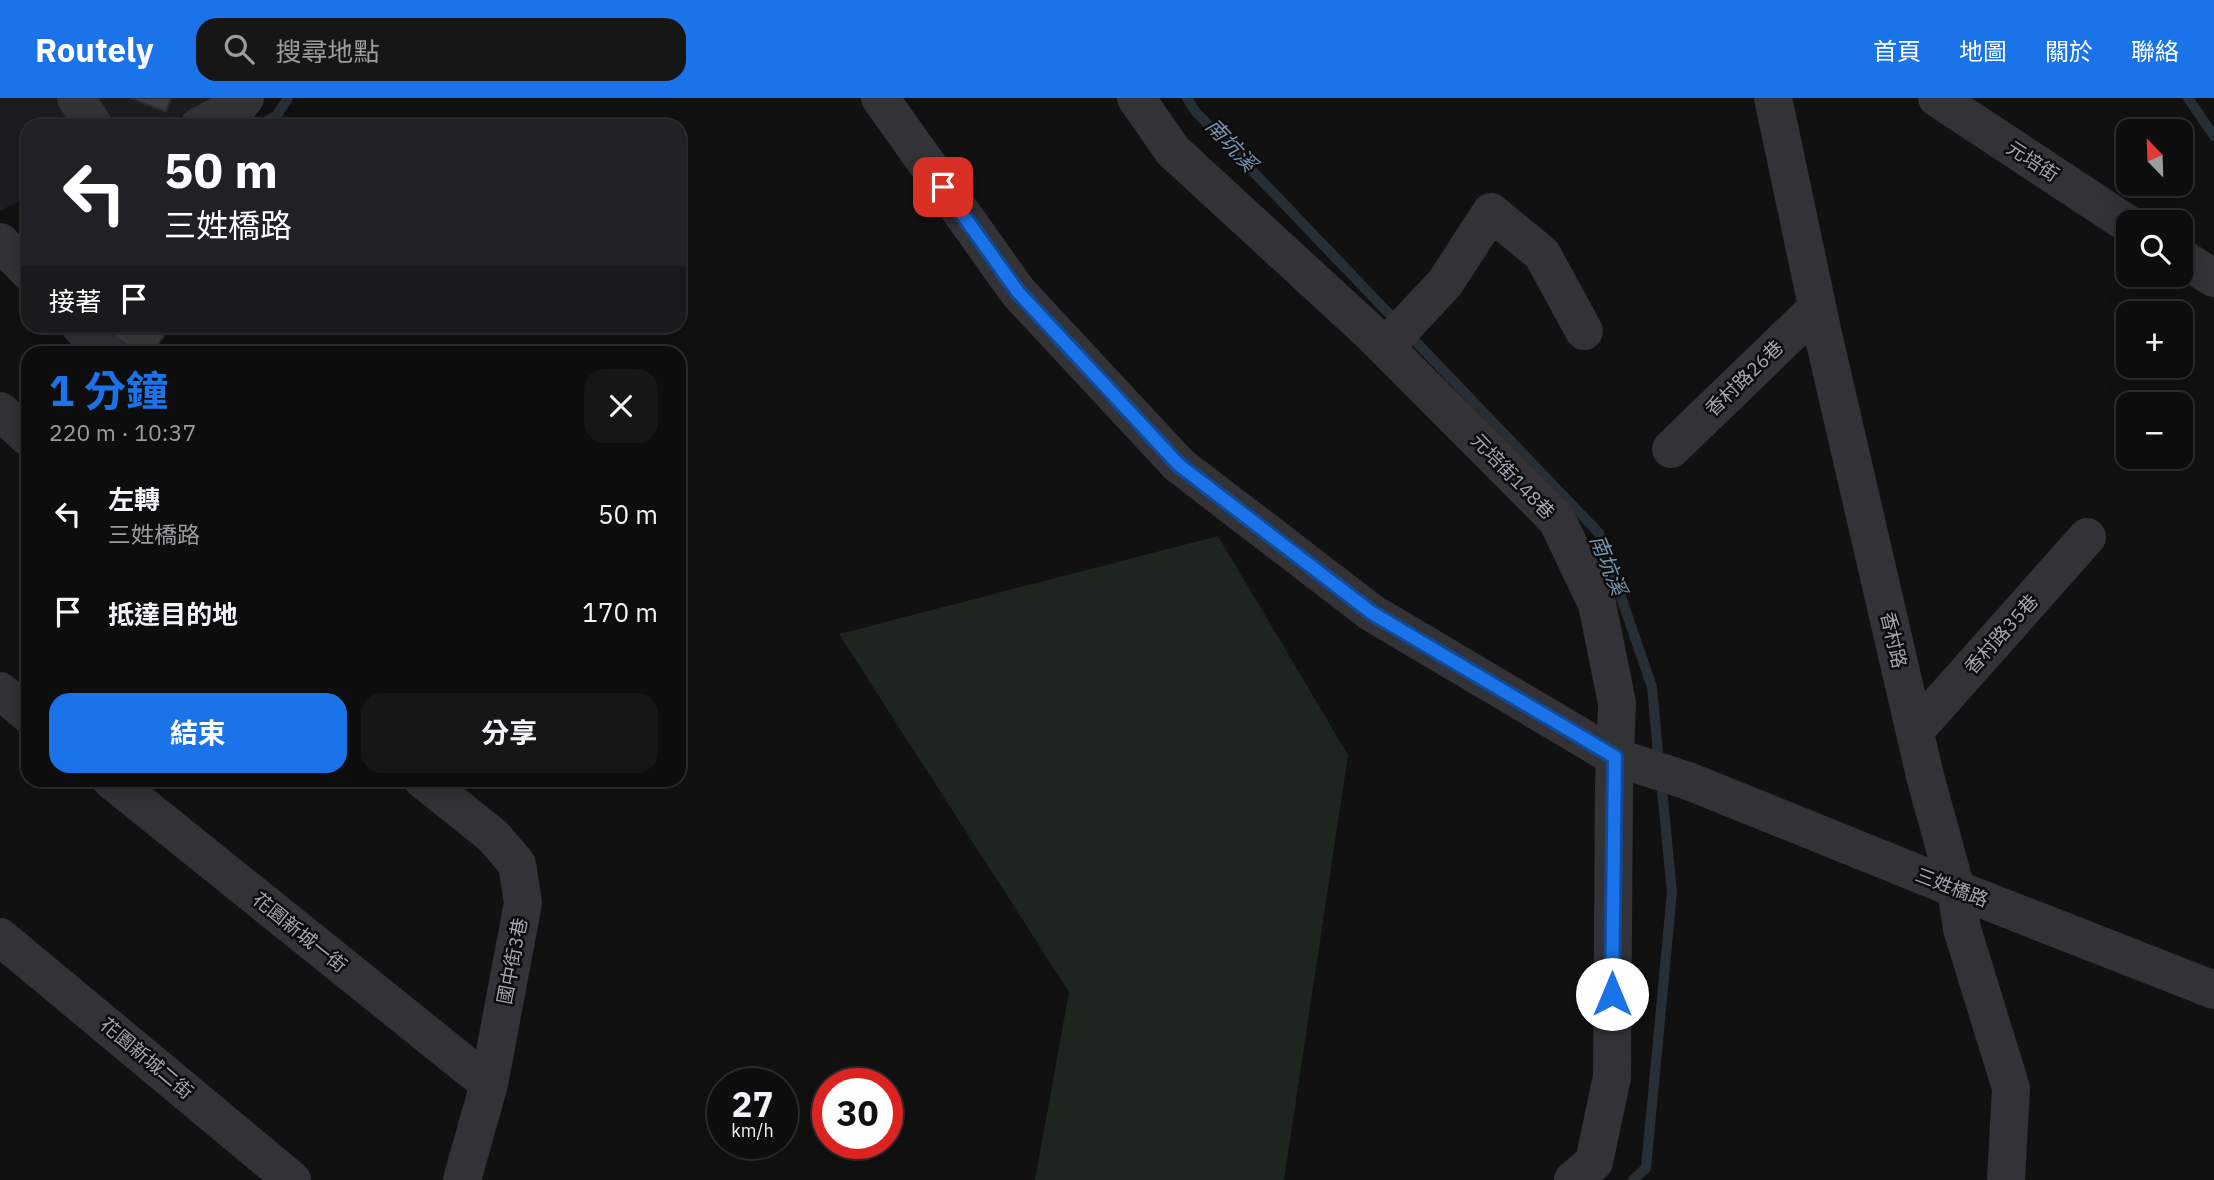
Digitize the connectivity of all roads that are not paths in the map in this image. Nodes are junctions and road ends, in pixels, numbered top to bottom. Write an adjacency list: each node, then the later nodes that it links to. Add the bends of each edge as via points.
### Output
1 (76, 98): 7 (street)
2 (245, 98): 8 (street)
3 (880, 98): 26 (street, via 1018,292 1179,465 1372,613)
4 (1136, 98): 18 (street, 元培街148巷, via 1172,151)
5 (1773, 98): 14 (street, 香村路)
6 (1937, 98): 9 (street, 元培街)
7 (90, 119)
8 (212, 119)
9 (2116, 216)
10 (7, 238): 11 (street)
11 (21, 260)
12 (2193, 265): 13 (street)
13 (2214, 278)
14 (1818, 307): 21 (street, 香村路26巷); 25 (street, 香村路)
15 (1584, 331): 18 (street, via 1542,254 1491,212 1445,283)
16 (87, 333): 17 (street)
17 (99, 346)
18 (1385, 347): 26 (street, 元培街148巷, via 1556,520 1597,604 1617,703)
19 (0, 411): 20 (street)
20 (21, 430)
21 (1671, 449)
22 (2087, 537): 25 (street, 香村路35巷)
23 (0, 691): 24 (street)
24 (21, 708)
25 (1914, 731): 29 (street, 香村路)
26 (1615, 757): 29 (street, 三姓橋路, via 1690,782); 35 (street, 元培街148巷, via 1612,1077 1594,1162)
27 (120, 787): 32 (street, 花園新城一街)
28 (432, 787): 32 (street, 國中街3巷, via 494,836 517,864 523,903)
29 (1956, 890): 31 (street, 三姓橋路); 36 (street, 香村路, via 1962,929 2011,1088)
30 (0, 937): 33 (street, 花園新城二街)
31 (2214, 990)
32 (489, 1084): 34 (street, 國中街3巷)
33 (292, 1180)
34 (462, 1180)
35 (1573, 1180)
36 (2006, 1180)

